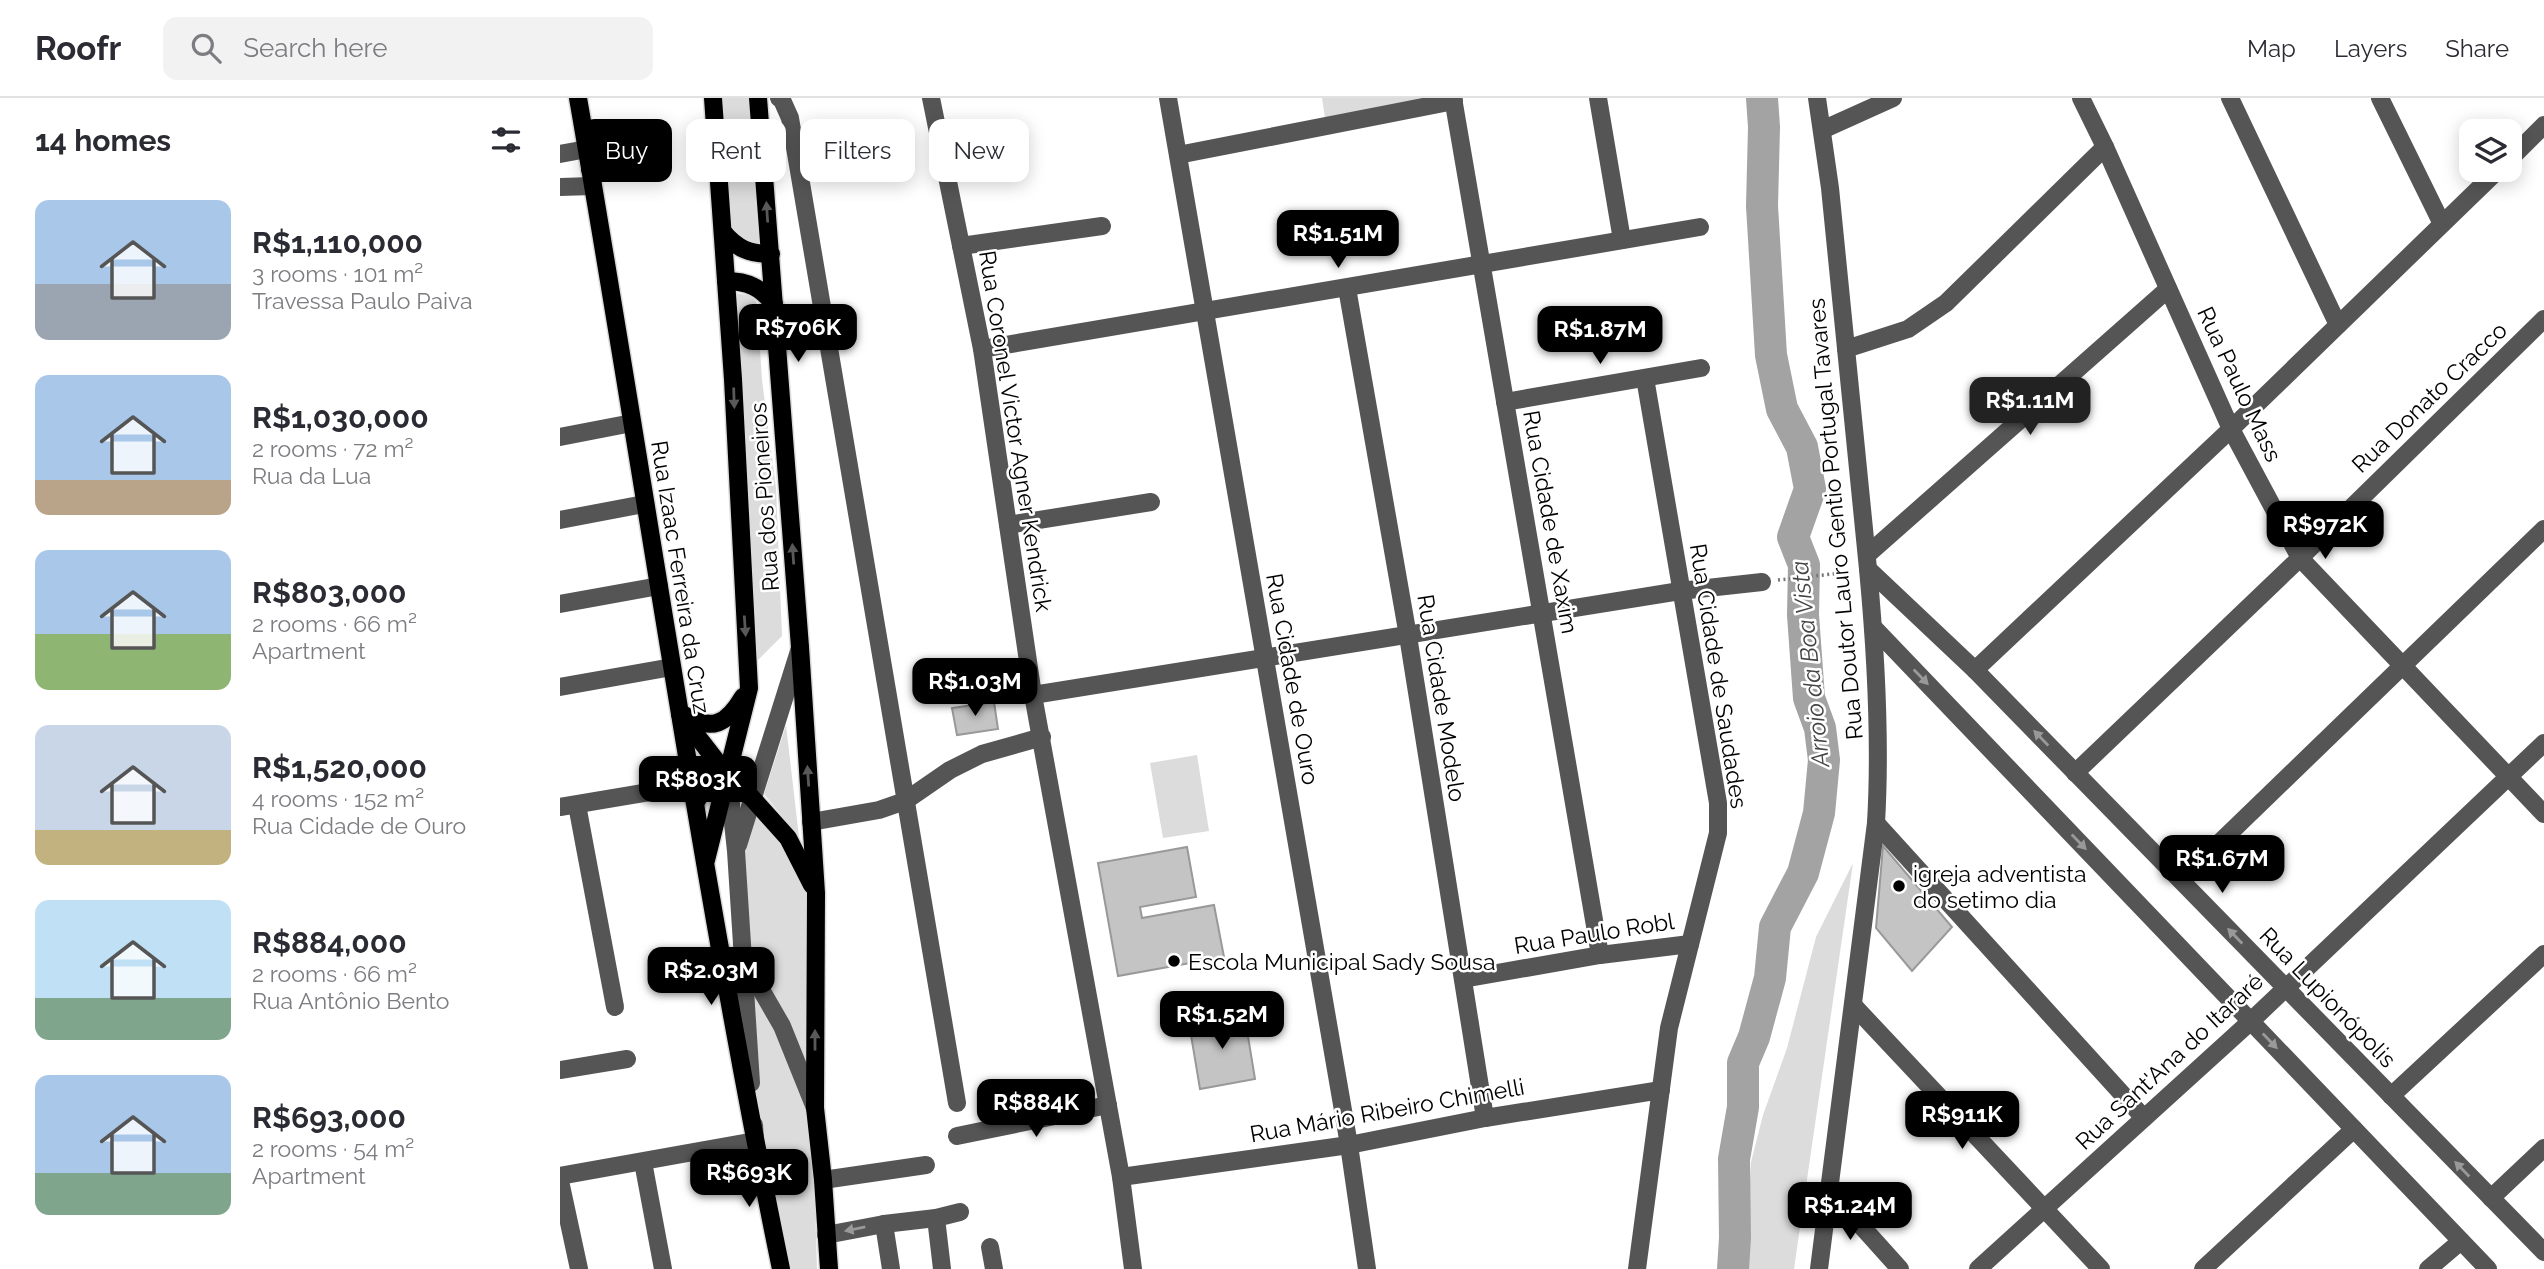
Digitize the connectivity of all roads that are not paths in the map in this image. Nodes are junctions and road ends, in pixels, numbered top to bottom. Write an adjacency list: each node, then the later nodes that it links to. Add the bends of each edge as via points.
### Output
1 (578, 98): 14 (main road, Rua Izaac Ferreira da Cruz)
2 (713, 98): 29 (main road, Rua dos Pioneiros)
3 (758, 98): 32 (main road, Rua dos Pioneiros, one-way to 3)
4 (779, 98): 79 (street, via 790,118)
5 (931, 98): 31 (street, Rua Coronel Victor Agner Kendrick)
6 (1168, 98): 21 (street, Rua Cidade de Ouro)
7 (1598, 98): 30 (street)
8 (1817, 98): 16 (street, Rua Doutor Lauro Gentio Portugal Tavares)
9 (1893, 98): 16 (street)
10 (2081, 98): 17 (street, Rua Paulo Mass)
11 (2230, 98): 40 (street)
12 (2380, 98): 26 (street)
13 (1453, 100): 21 (street); 33 (street, Rua Cidade de Xaxim)
14 (582, 119)
15 (2544, 125): 18 (street)
16 (1822, 130): 42 (street, Rua Doutor Lauro Gentio Portugal Tavares)
17 (2105, 147): 36 (street, Rua Paulo Mass); 42 (street, via 1946,303 1908,329)
18 (2522, 147)
19 (581, 150): 20 (street)
20 (560, 154)
21 (1178, 155): 38 (street, Rua Cidade de Ouro)
22 (592, 182): 24 (main road, Rua Izaac Ferreira da Cruz)
23 (2486, 182): 26 (street)
24 (593, 186): 25 (street); 46 (main road, Rua Izaac Ferreira da Cruz)
25 (560, 187)
26 (2442, 224): 40 (street)
27 (1102, 226): 31 (street)
28 (1700, 227): 30 (street)
29 (723, 232): 32 (main road, via 743,250); 34 (main road, Rua dos Pioneiros)
30 (1622, 240): 33 (street)
31 (961, 246): 41 (street, Rua Coronel Victor Agner Kendrick)
32 (771, 254): 37 (main road, Rua dos Pioneiros)
33 (1482, 266): 35 (street); 45 (street, Rua Cidade de Xaxim)
34 (726, 281): 37 (main road, via 754,285); 69 (main road, Rua dos Pioneiros, one-way to 69)
35 (1347, 288): 38 (street); 62 (street, Rua Cidade Modelo)
36 (2168, 289): 47 (street, Rua Paulo Mass); 55 (street)
37 (774, 304): 63 (main road, Rua dos Pioneiros, one-way to 37)
38 (1205, 311): 41 (street); 64 (street, Rua Cidade de Ouro)
39 (2544, 319): 54 (street, Rua Donato Cracco)
40 (2338, 325): 47 (street)
41 (982, 349): 52 (street, Rua Coronel Victor Agner Kendrick)
42 (1846, 349): 55 (street, Rua Doutor Lauro Gentio Portugal Tavares)
43 (1701, 368): 44 (street)
44 (1645, 378): 45 (street); 58 (street, Rua Cidade de Saudades)
45 (1505, 402): 60 (street, Rua Cidade de Xaxim)
46 (632, 423): 48 (street); 50 (main road, Rua Izaac Ferreira da Cruz)
47 (2231, 429): 54 (street, Rua Paulo Mass); 67 (street)
48 (560, 437)
49 (1151, 502): 52 (street)
50 (644, 504): 51 (street); 57 (main road, Rua Izaac Ferreira da Cruz)
51 (560, 520)
52 (1008, 525): 70 (street, Rua Coronel Victor Agner Kendrick)
53 (2544, 529): 65 (street)
54 (2300, 558): 65 (street, Rua Paulo Mass); 74 (street, Rua Donato Cracco)
55 (1868, 562): 61 (street, Rua Doutor Lauro Gentio Portugal Tavares); 67 (street, Rua Lupionópolis)
56 (1768, 581): 58 (street)
57 (659, 586): 59 (street); 66 (main road, Rua Izaac Ferreira da Cruz)
58 (1680, 591): 60 (street); 88 (street, Rua Cidade de Saudades, via 1718,803 1718,833)
59 (560, 604)
60 (1542, 615): 62 (street); 90 (street, Rua Cidade de Xaxim)
61 (1874, 628): 83 (street, Rua Doutor Lauro Gentio Portugal Tavares, via 1880,754); 96 (street, one-way to 96)
62 (1408, 636): 64 (street); 92 (street, Rua Cidade Modelo)
63 (800, 647): 78 (street); 82 (main road, Rua dos Pioneiros, one-way to 63)
64 (1265, 659): 70 (street); 109 (street, Rua Cidade de Ouro)
65 (2402, 665): 76 (street, Rua Paulo Mass); 86 (street)
66 (672, 667): 68 (street); 71 (main road, Rua Izaac Ferreira da Cruz)
67 (1975, 670): 74 (street, Rua Lupionópolis, one-way to 67)
68 (560, 687)
69 (749, 688): 71 (main road, via 734,711 711,725); 75 (main road, Rua dos Pioneiros)
70 (1033, 695): 72 (street, Rua Coronel Victor Agner Kendrick)
71 (678, 711): 75 (main road); 77 (main road, Rua Izaac Ferreira da Cruz)
72 (1042, 737): 79 (street, via 982,754); 102 (street, Rua Coronel Victor Agner Kendrick)
73 (2544, 743): 76 (street, Rua Sant'Ana do Itararé)
74 (2075, 773): 86 (street, Rua Lupionópolis)
75 (728, 776): 78 (main road); 84 (street); 85 (main road, Rua dos Pioneiros)
76 (2508, 777): 81 (street, Rua Paulo Mass); 93 (street, Rua Sant'Ana do Itararé)
77 (691, 785): 80 (street); 85 (main road, Rua Izaac Ferreira da Cruz)
78 (752, 798): 84 (street); 87 (main road, via 788,838)
79 (905, 801): 82 (street); 101 (street)
80 (568, 806): 95 (street)
81 (2544, 814)
82 (811, 822): 87 (main road, Rua dos Pioneiros)
83 (1876, 823): 94 (street, Rua Doutor Lauro Gentio Portugal Tavares); 105 (street)
84 (736, 851): 91 (street)
85 (704, 867): 108 (main road, Rua Izaac Ferreira da Cruz)
86 (2180, 880): 93 (street, Rua Lupionópolis, one-way to 86)
87 (816, 893): 103 (main road, one-way to 87)
88 (1690, 944): 90 (street, Rua Paulo Robl); 99 (street, Rua Cidade de Saudades)
89 (2544, 954): 100 (street)
90 (1600, 955): 92 (street, Rua Paulo Robl)
91 (743, 957): 103 (street, via 782,1026); 108 (street)
92 (1463, 979): 104 (street, Rua Cidade Modelo)
93 (2286, 988): 96 (street, Rua Sant'Ana do Itararé); 100 (street, Rua Lupionópolis)
94 (1853, 1005): 117 (street, Rua Doutor Lauro Gentio Portugal Tavares); 119 (street)
95 (615, 1007)
96 (2251, 1021): 105 (street, Rua Sant'Ana do Itararé); 106 (street, one-way to 106)
97 (627, 1059): 98 (street)
98 (560, 1070)
99 (1661, 1090): 104 (street, Rua Mário Ribeiro Chimelli); 127 (street, Rua Cidade de Saudades)
100 (2391, 1096): 118 (street, Rua Lupionópolis, one-way to 100)
101 (957, 1103)
102 (1108, 1105): 107 (street); 114 (street, Rua Coronel Victor Agner Kendrick)
103 (815, 1108): 115 (main road)
104 (1485, 1118): 109 (street, Rua Mário Ribeiro Chimelli)
105 (2144, 1118): 119 (street, Rua Sant'Ana do Itararé)
106 (2354, 1129): 124 (street); 141 (street)
107 (957, 1136)
108 (755, 1141): 111 (street); 130 (main road, Rua Izaac Ferreira da Cruz)
109 (1349, 1144): 114 (street, Rua Mário Ribeiro Chimelli); 136 (street, Rua Cidade de Ouro)
110 (2544, 1148): 118 (street)
111 (643, 1162): 113 (street); 129 (street)
112 (926, 1165): 115 (street)
113 (560, 1176)
114 (1121, 1177): 135 (street, Rua Coronel Victor Agner Kendrick)
115 (823, 1180): 123 (main road)
116 (560, 1181): 128 (street)
117 (1829, 1190): 137 (street, Rua Doutor Lauro Gentio Portugal Tavares); 138 (street)
118 (2491, 1198): 126 (street, Rua Lupionópolis)
119 (2043, 1210): 139 (street, Rua Sant'Ana do Itararé); 140 (street)
120 (960, 1212): 121 (street)
121 (936, 1218): 122 (street); 133 (street)
122 (884, 1224): 123 (street, one-way to 123); 132 (street)
123 (826, 1235): 131 (main road)
124 (2461, 1241): 142 (street); 143 (street)
125 (990, 1247): 134 (street)
126 (2544, 1252)
127 (1634, 1268)
128 (579, 1269)
129 (663, 1269)
130 (781, 1269)
131 (829, 1269)
132 (891, 1269)
133 (940, 1269)
134 (994, 1269)
135 (1133, 1269)
136 (1367, 1269)
137 (1819, 1269)
138 (1900, 1269)
139 (1978, 1269)
140 (2101, 1269)
141 (2203, 1269)
142 (2428, 1269)
143 (2488, 1269)

